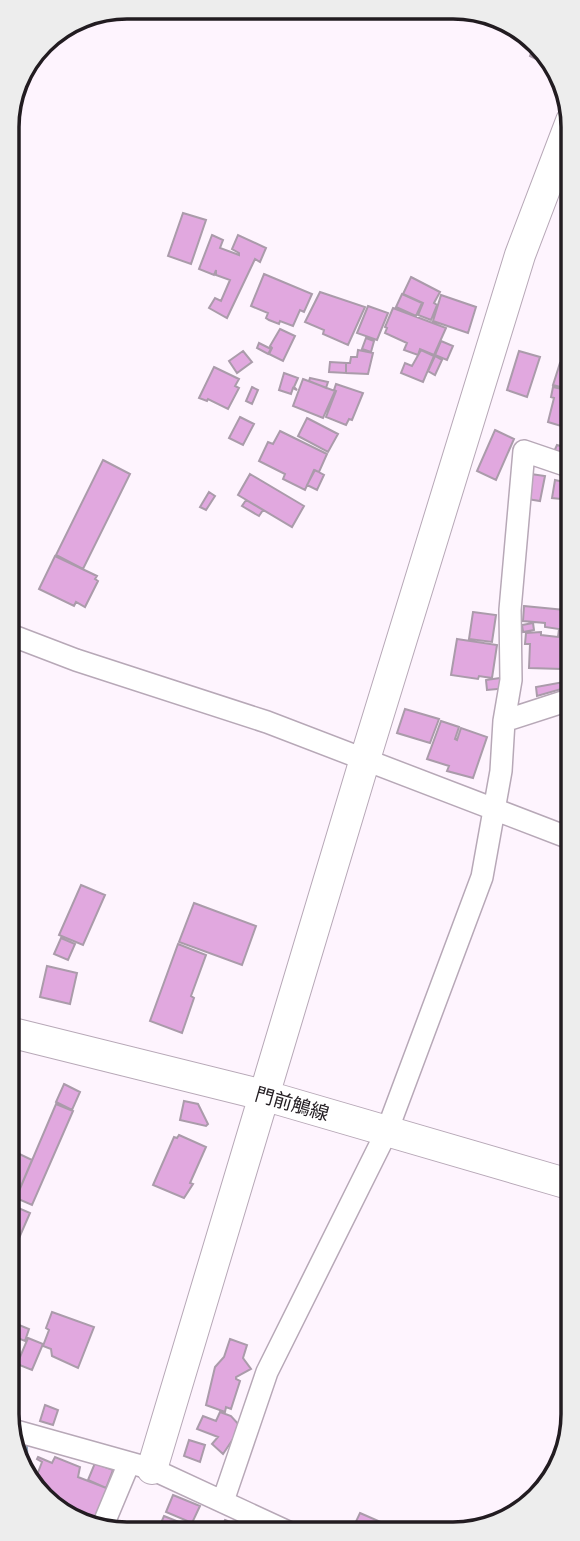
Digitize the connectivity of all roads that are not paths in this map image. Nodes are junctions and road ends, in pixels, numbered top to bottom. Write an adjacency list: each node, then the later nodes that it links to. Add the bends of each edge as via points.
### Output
1 (561, 147): 6 (street, via 520,255)
2 (561, 464): 5 (street, via 524,451 510,610 511,680)
3 (19, 638): 6 (street)
4 (561, 703): 5 (street)
5 (504, 721): 7 (street)
6 (365, 759): 7 (street); 10 (street)
7 (495, 808): 8 (street); 11 (street, via 482,877)
8 (561, 835)
9 (19, 1034): 10 (street, 門前鵤線)
10 (263, 1095): 11 (street, 門前鵤線); 14 (street)
11 (387, 1131): 12 (street, 門前鵤線); 15 (street, via 267,1372)
12 (561, 1182)
13 (21, 1432): 14 (street)
14 (140, 1466): 15 (street); 16 (street)
15 (223, 1501): 17 (street)
16 (107, 1520)
17 (267, 1522)

